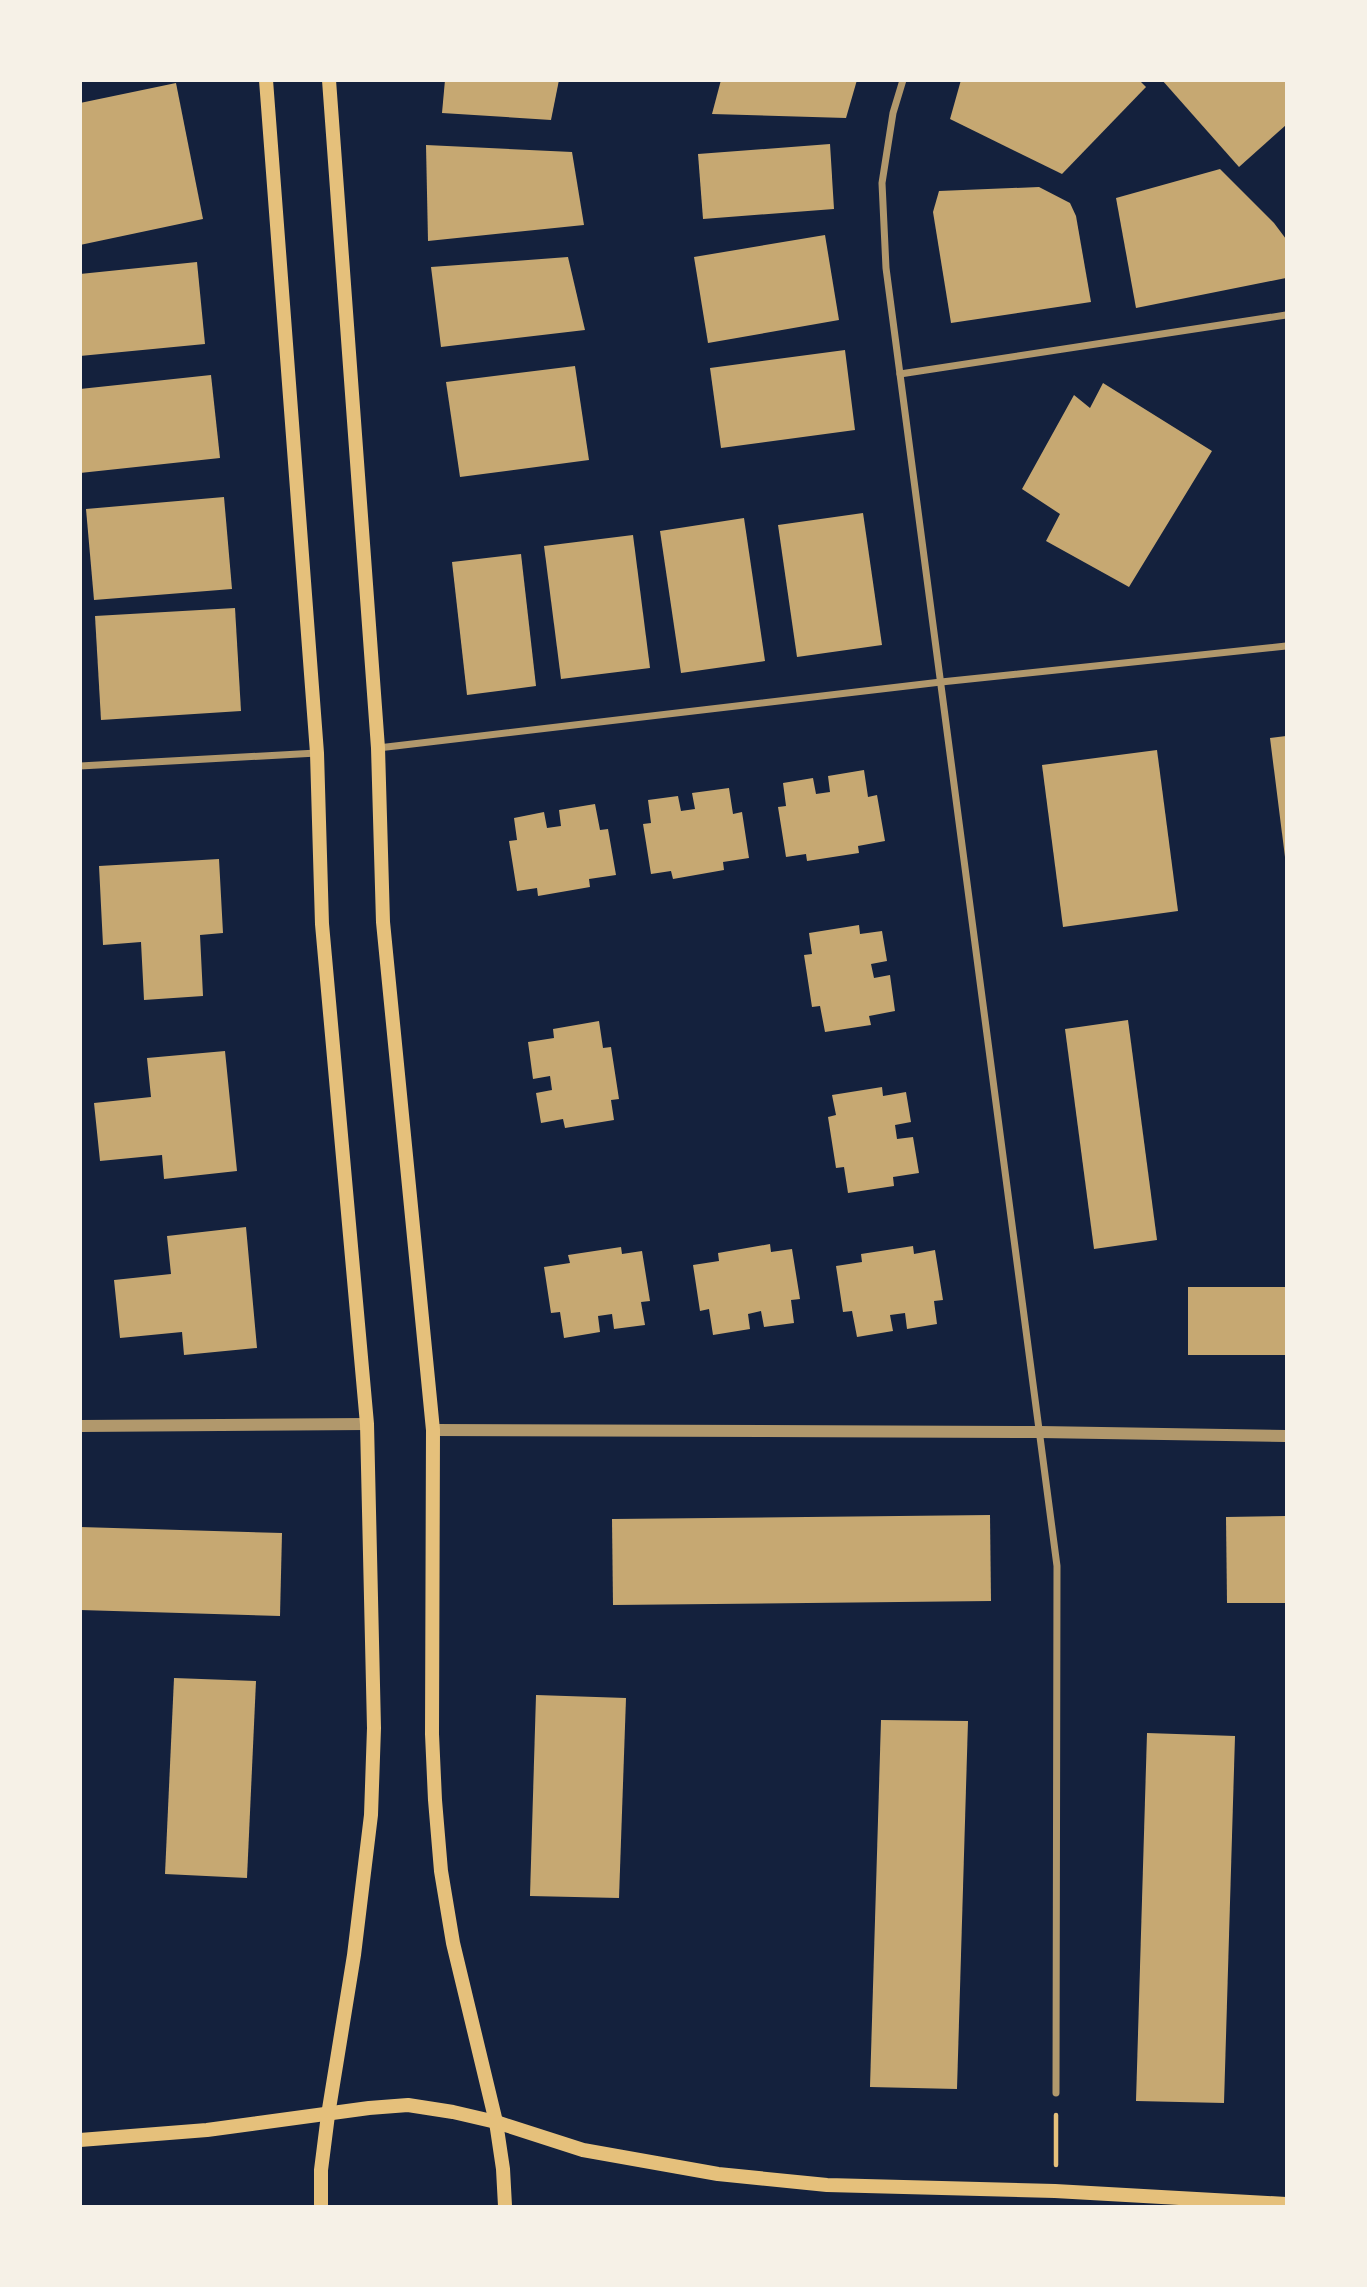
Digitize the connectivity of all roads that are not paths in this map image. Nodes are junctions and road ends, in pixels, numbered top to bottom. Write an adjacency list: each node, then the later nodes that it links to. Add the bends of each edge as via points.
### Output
1 (266, 80): 9 (main road)
2 (329, 80): 8 (main road)
3 (903, 80): 5 (street, via 882,183 886,268)
4 (1286, 314): 5 (street)
5 (900, 374): 7 (street)
6 (1286, 646): 7 (street)
7 (941, 682): 8 (street); 14 (street)
8 (378, 748): 13 (main road, via 383,922)
9 (317, 753): 10 (street); 11 (main road, via 322,924)
10 (80, 766)
11 (367, 1424): 12 (street); 17 (main road, via 374,1728 371,1815)
12 (80, 1426)
13 (433, 1430): 14 (street); 18 (main road, via 432,1734 439,1847 453,1943)
14 (1040, 1432): 15 (street); 16 (street, via 1057,1566)
15 (1286, 1436)
16 (1056, 2093)
17 (328, 2115): 18 (main road, via 408,2105); 19 (main road); 21 (main road)
18 (496, 2122): 20 (main road, via 583,2150 718,2174 827,2185); 22 (main road)
19 (80, 2140)
20 (1286, 2204)
21 (321, 2207)
22 (505, 2207)

